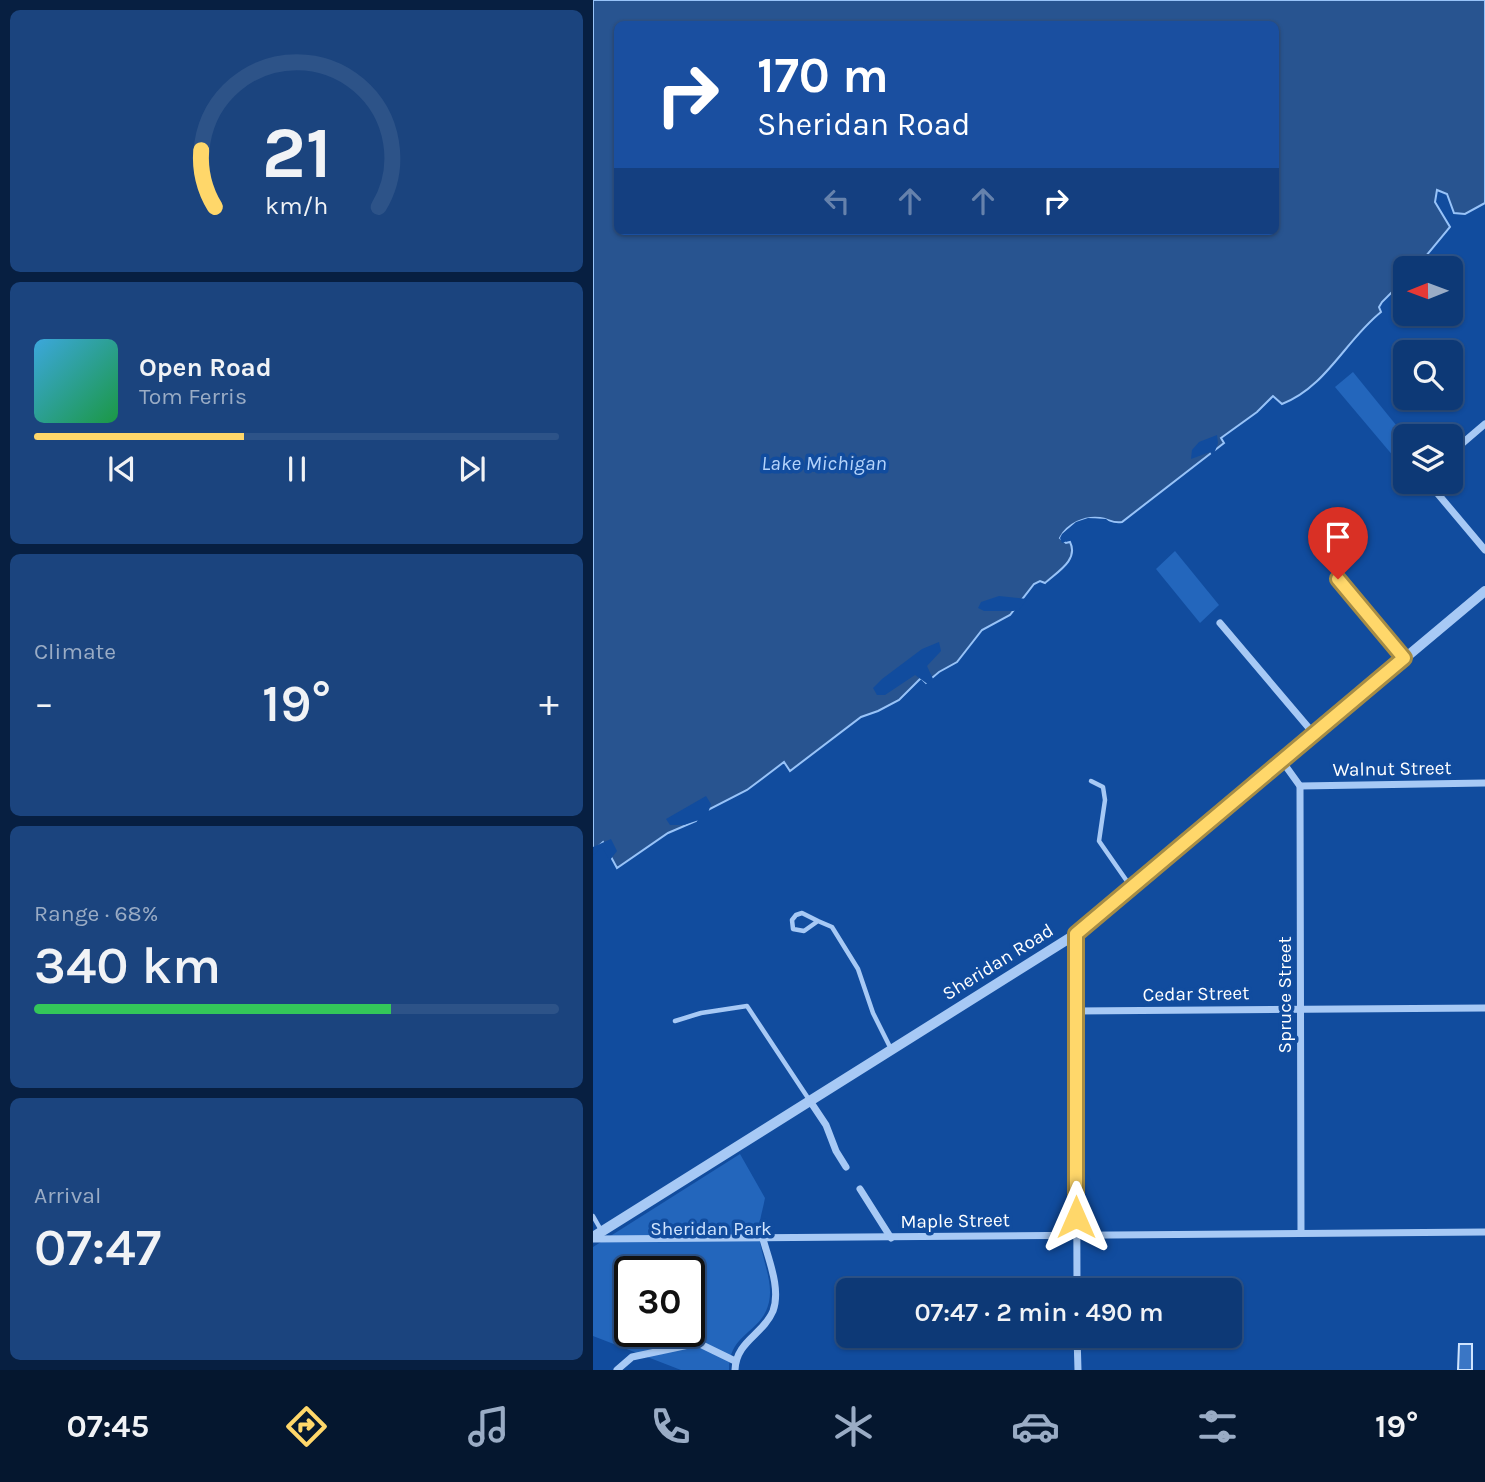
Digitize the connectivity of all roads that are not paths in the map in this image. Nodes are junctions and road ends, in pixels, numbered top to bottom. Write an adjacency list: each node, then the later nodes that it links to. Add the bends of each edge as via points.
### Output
1 (1485, 424): 2 (street)
2 (1463, 443)
3 (1438, 494): 4 (street)
4 (1485, 550)
5 (1338, 579): 8 (street)
6 (1485, 591): 8 (street, Sheridan Road)
7 (1220, 623): 9 (street)
8 (1404, 658): 9 (street, Sheridan Road)
9 (1314, 734): 10 (street, Sheridan Road)
10 (1283, 761): 13 (street); 14 (street, Sheridan Road)
11 (1091, 781): 14 (lane, via 1103,787 1105,800 1099,841)
12 (1485, 783): 13 (street, Walnut Street)
13 (1300, 786): 17 (street, Spruce Street)
14 (1131, 888): 16 (street, Sheridan Road)
15 (818, 921): 15 (lane, via 804,931 793,929 796,915); 21 (lane, via 832,927 858,970)
16 (1076, 934): 19 (street); 21 (street, Sheridan Road)
17 (1301, 1008): 18 (street, Cedar Street); 19 (street, Cedar Street); 27 (street, Spruce Street)
18 (1485, 1008)
19 (1077, 1011): 28 (street)
20 (675, 1021): 22 (lane, via 748,1006)
21 (891, 1050): 22 (street, Sheridan Road)
22 (810, 1101): 23 (street); 29 (street, Sheridan Road)
23 (846, 1167)
24 (860, 1189): 30 (street)
25 (593, 1216): 29 (lane)
26 (1485, 1232): 27 (street, Maple Street)
27 (1301, 1233): 28 (street, Maple Street)
28 (1076, 1235): 30 (street, Maple Street); 32 (street)
29 (596, 1236): 31 (street, Maple Street)
30 (891, 1238): 31 (street, Maple Street)
31 (763, 1239): 34 (street, via 775,1285 773,1311)
32 (1077, 1278)
33 (1077, 1348): 37 (street)
34 (735, 1361): 35 (street, via 698,1343 632,1357); 36 (street)
35 (617, 1370)
36 (735, 1370)
37 (1078, 1370)

